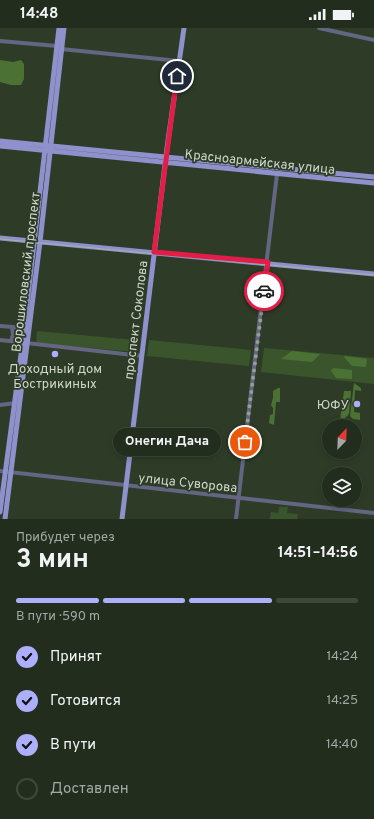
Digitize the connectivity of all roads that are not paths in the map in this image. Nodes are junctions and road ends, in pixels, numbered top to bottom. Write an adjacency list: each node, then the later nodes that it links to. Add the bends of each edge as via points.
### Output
1 (59, 28): 7 (main road, Ворошиловский проспект)
2 (64, 28): 7 (main road, Ворошиловский проспект)
3 (184, 28): 8 (main road, проспект Соколова)
4 (319, 28): 5 (street)
5 (374, 40)
6 (0, 41): 7 (street)
7 (59, 48): 8 (street); 11 (main road, Ворошиловский проспект)
8 (179, 61): 12 (main road, проспект Соколова)
9 (0, 141): 11 (main road, Красноармейская улица)
10 (0, 146): 11 (main road, Красноармейская улица)
11 (48, 149): 12 (main road, Красноармейская улица); 17 (main road, Ворошиловский проспект); 18 (main road, Ворошиловский проспект)
12 (165, 160): 13 (main road, Красноармейская улица); 14 (main road, Красноармейская улица); 19 (main road, проспект Соколова)
13 (277, 174): 15 (main road, Красноармейская улица); 20 (street)
14 (374, 177)
15 (374, 183)
16 (0, 238): 17 (main road)
17 (34, 242): 18 (main road); 24 (main road, Ворошиловский проспект)
18 (40, 242): 19 (main road); 24 (main road, Ворошиловский проспект)
19 (154, 252): 20 (main road); 28 (main road, проспект Соколова)
20 (268, 262): 21 (main road); 33 (street)
21 (374, 274)
22 (0, 326): 23 (street)
23 (12, 327): 24 (street); 26 (street)
24 (27, 329): 27 (main road, Ворошиловский проспект)
25 (0, 340): 26 (street)
26 (11, 342): 27 (street)
27 (25, 344): 28 (street); 29 (main road, Ворошиловский проспект); 31 (main road, Ворошиловский проспект)
28 (142, 356): 32 (main road, проспект Соколова)
29 (15, 403): 30 (street); 31 (main road, Ворошиловский проспект)
30 (0, 405)
31 (5, 472): 32 (street, улица Суворова); 34 (main road, Ворошиловский проспект); 36 (main road, Ворошиловский проспект)
32 (126, 485): 33 (street, улица Суворова); 37 (main road, проспект Соколова)
33 (239, 498): 35 (street, улица Суворова); 38 (street)
34 (0, 512)
35 (374, 513)
36 (5, 519)
37 (122, 519)
38 (236, 519)

